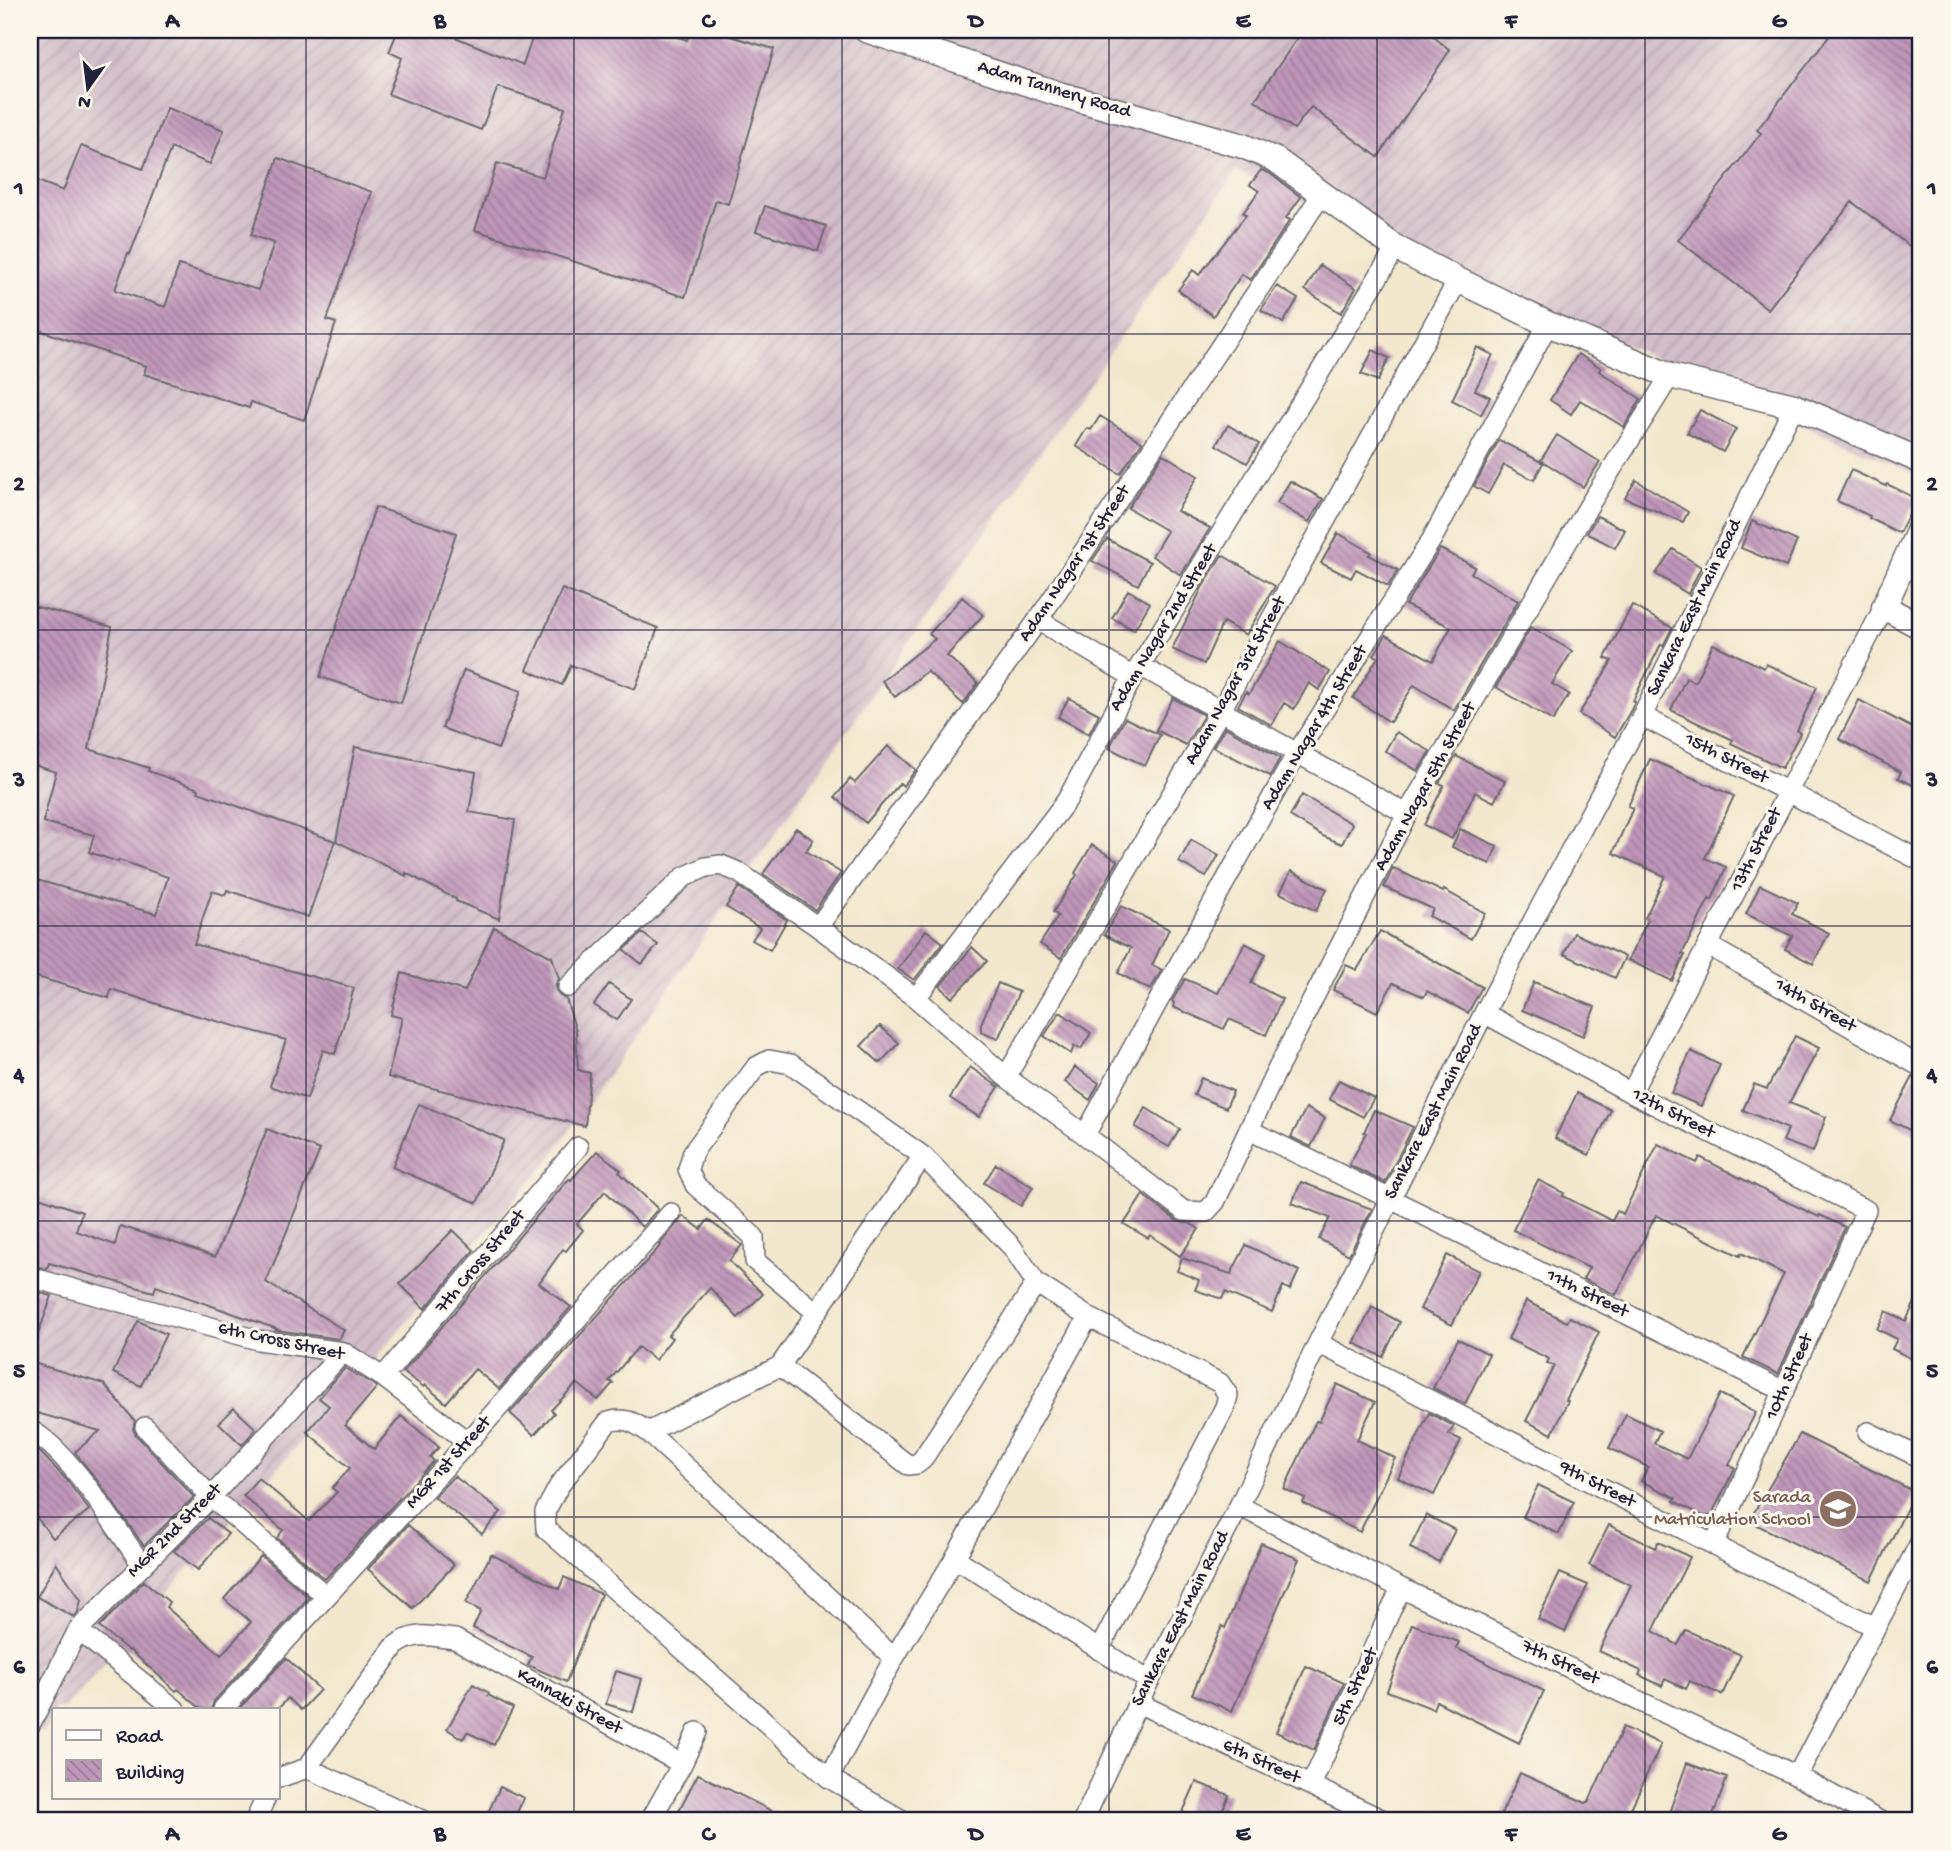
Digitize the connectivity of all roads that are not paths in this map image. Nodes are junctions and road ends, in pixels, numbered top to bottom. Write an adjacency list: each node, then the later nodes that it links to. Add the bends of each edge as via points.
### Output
1 (866, 30): 2 (street, Adam Tannery Road, via 1059,94 1242,146 1276,160)
2 (1322, 194): 3 (street, Adam Tannery Road); 11 (street, Adam Nagar 1st Street)
3 (1396, 247): 4 (street, Adam Tannery Road); 13 (street, Adam Nagar 2nd Street)
4 (1458, 280): 5 (street, Adam Tannery Road); 14 (street, Adam Nagar 3rd Street)
5 (1548, 324): 6 (street, Adam Tannery Road); 16 (street, Adam Nagar 4th Street, via 1432,539)
6 (1670, 376): 7 (street, Adam Tannery Road); 18 (street, Adam Nagar 5th Street)
7 (1794, 406): 8 (street, Adam Tannery Road); 15 (street, Sankara East Main Road)
8 (1921, 461)
9 (1921, 525): 10 (street)
10 (1884, 607): 12 (street); 17 (street, 13th Street)
11 (1038, 620): 13 (street); 20 (street, Adam Nagar 1st Street)
12 (1921, 627)
13 (1136, 672): 14 (street); 23 (street, Adam Nagar 2nd Street, via 1067,800)
14 (1221, 710): 16 (street); 26 (street, Adam Nagar 3rd Street)
15 (1642, 716): 17 (street, 15th Street); 24 (street, Sankara East Main Road)
16 (1297, 753): 18 (street); 29 (street, Adam Nagar 4th Street)
17 (1787, 791): 19 (street, 15th Street); 21 (street, 13th Street)
18 (1407, 814): 28 (street, Adam Nagar 5th Street)
19 (1921, 861)
20 (818, 927): 22 (street, via 738,872 720,865 706,867 684,877); 23 (street)
21 (1709, 946): 25 (street, 14th Street); 27 (street, 13th Street)
22 (568, 987)
23 (916, 998): 26 (street)
24 (1484, 1013): 27 (street, 12th Street); 32 (street, Sankara East Main Road)
25 (1921, 1067)
26 (1006, 1077): 29 (street)
27 (1631, 1093): 33 (street, 12th Street)
28 (1249, 1129): 29 (street, Adam Nagar 5th Street, via 1206,1212 1184,1211); 32 (street, 11th Street)
29 (1085, 1135)
30 (578, 1147): 42 (street, 7th Cross Street)
31 (923, 1156): 36 (street, via 1012,1247); 37 (street); 37 (street, via 791,1064 769,1060 756,1067 693,1152 688,1169 695,1185 754,1237 755,1261)
32 (1391, 1198): 39 (street, Sankara East Main Road); 43 (street, 11th Street)
33 (1866, 1210): 43 (street, 10th Street)
34 (671, 1213): 48 (street, MGR 1st Street)
35 (30, 1277): 40 (street, 6th Cross Street, via 258,1340)
36 (1036, 1283): 38 (street); 41 (street, via 917,1464 908,1465)
37 (816, 1312): 41 (street)
38 (1088, 1317): 54 (street); 60 (street, via 1220,1383 1228,1395)
39 (1318, 1343): 51 (street, Sankara East Main Road); 53 (street, 9th Street)
40 (343, 1352): 42 (street, 6th Cross Street); 50 (street, MGR 2nd Street)
41 (780, 1366): 46 (street)
42 (383, 1377): 48 (street, 6th Cross Street)
43 (1783, 1391): 53 (street, 10th Street)
44 (145, 1427): 50 (street)
45 (30, 1430): 55 (street, via 46,1439 80,1478)
46 (648, 1432): 61 (street); 72 (street, via 633,1421 608,1422 559,1486 545,1512 546,1529)
47 (1868, 1432): 49 (street)
48 (468, 1442): 57 (street, MGR 1st Street)
49 (1921, 1458)
50 (211, 1497): 55 (street, MGR 2nd Street); 57 (street)
51 (1239, 1506): 56 (street, 7th Street); 62 (street, Sankara East Main Road)
52 (1921, 1541): 58 (street)
53 (1714, 1544): 58 (street, 9th Street)
54 (955, 1559): 60 (street); 61 (street)
55 (142, 1565): 59 (street, MGR 2nd Street)
56 (1401, 1588): 70 (street, 7th Street); 73 (street, 5th Street)
57 (326, 1596): 65 (street, MGR 1st Street)
58 (1875, 1627): 70 (street)
59 (78, 1630): 64 (street); 66 (street, MGR 2nd Street)
60 (1099, 1650): 62 (street)
61 (894, 1658): 72 (street)
62 (1149, 1681): 63 (street, Sankara East Main Road)
63 (1138, 1703): 73 (street, 6th Street); 79 (street, Sankara East Main Road)
64 (174, 1708)
65 (224, 1708)
66 (30, 1725)
67 (697, 1732): 68 (street)
68 (682, 1764): 69 (street, Kannaki Street, via 456,1639 415,1635 395,1646); 77 (street)
69 (307, 1768): 71 (street); 76 (street)
70 (1797, 1776): 81 (street, 7th Street)
71 (280, 1777)
72 (829, 1778): 78 (street)
73 (1311, 1785): 80 (street, 6th Street)
74 (266, 1798): 75 (street)
75 (255, 1821)
76 (424, 1821)
77 (650, 1821)
78 (904, 1821)
79 (1083, 1821)
80 (1385, 1821)
81 (1880, 1821)

